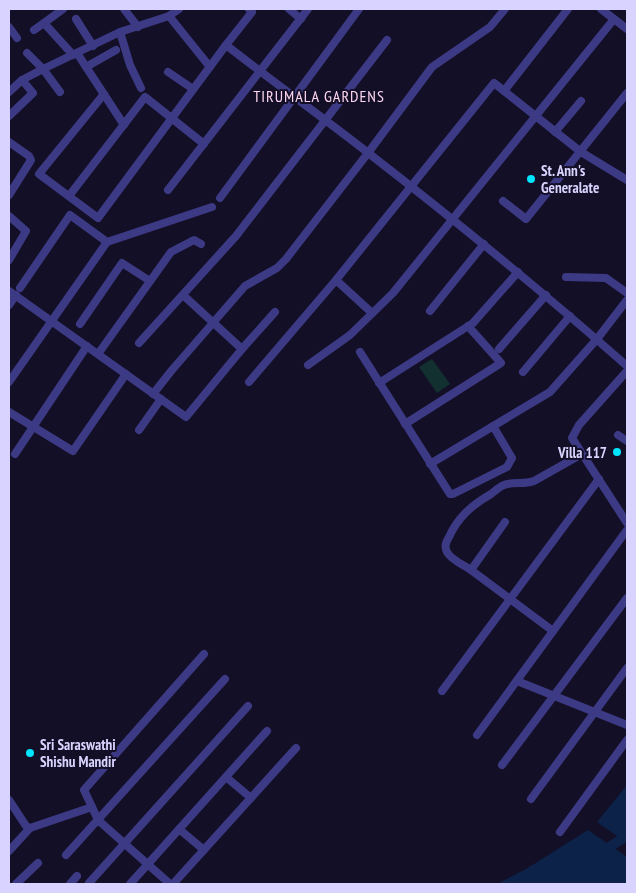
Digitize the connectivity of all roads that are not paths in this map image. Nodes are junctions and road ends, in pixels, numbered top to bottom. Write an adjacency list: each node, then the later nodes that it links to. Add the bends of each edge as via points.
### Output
1 (63, 9): 15 (street)
2 (124, 9): 17 (street)
3 (180, 9): 11 (street)
4 (250, 9): 23 (street, via 252,12)
5 (289, 9): 13 (street)
6 (308, 9): 13 (street)
7 (359, 9): 41 (street)
8 (506, 9): 52 (street, via 490,28 432,66)
9 (568, 9): 36 (street)
10 (601, 9): 14 (street)
11 (169, 16): 17 (street); 28 (street)
12 (76, 19): 24 (street)
13 (301, 19): 31 (street)
14 (614, 19): 18 (street); 44 (street)
15 (44, 22): 19 (street); 27 (street)
16 (9, 27): 21 (street)
17 (138, 27): 20 (street)
18 (627, 29)
19 (34, 30)
20 (120, 32): 24 (street); 34 (street)
21 (17, 38)
22 (387, 40): 46 (street)
23 (226, 45): 28 (street); 31 (street)
24 (93, 46): 27 (street)
25 (116, 50): 29 (street)
26 (27, 53): 30 (street)
27 (75, 54): 29 (street); 30 (street)
28 (210, 67): 35 (street)
29 (86, 68): 40 (street)
30 (43, 69): 33 (street); 38 (street)
31 (259, 71): 41 (street); 50 (street)
32 (168, 72): 35 (street)
33 (22, 80): 37 (street); 43 (street, via 33,93)
34 (141, 88)
35 (193, 89): 45 (street)
36 (504, 91): 44 (street); 54 (street, via 494,83)
37 (9, 92)
38 (60, 92)
39 (627, 93): 51 (street)
40 (104, 94): 47 (street); 57 (street, via 39,174)
41 (294, 97): 46 (street); 58 (street)
42 (581, 101): 48 (street)
43 (9, 116)
44 (536, 116): 48 (street); 62 (street)
45 (172, 119): 47 (street, via 146,97); 50 (street); 57 (street, via 98,218)
46 (326, 121): 52 (street); 75 (street, via 236,236)
47 (124, 125): 57 (street)
48 (556, 132): 51 (street)
49 (9, 142): 56 (street, via 31,160)
50 (204, 144): 55 (street)
51 (581, 152): 53 (street); 59 (street, via 526,219)
52 (368, 153): 54 (street); 83 (street, via 286,259 277,268 245,286)
53 (627, 180)
54 (410, 186): 62 (street); 69 (street)
55 (168, 190)
56 (9, 195)
57 (69, 196)
58 (220, 198)
59 (503, 201)
60 (212, 207): 63 (street)
61 (9, 216): 66 (street, via 26,231)
62 (453, 220): 65 (street); 80 (street)
63 (107, 242): 72 (street, via 70,215); 82 (street)
64 (201, 244): 70 (street, via 194,240 171,252)
65 (484, 244): 67 (street); 78 (street)
66 (9, 260)
67 (518, 272): 74 (street); 85 (street)
68 (566, 277): 73 (street, via 606,278)
69 (336, 280): 80 (street); 99 (street)
70 (150, 281): 84 (street, via 122,263); 92 (street)
71 (9, 290): 72 (street)
72 (18, 292): 77 (street); 82 (street)
73 (627, 293)
74 (546, 295): 81 (street); 90 (street)
75 (183, 296): 83 (street); 87 (street)
76 (627, 300): 86 (street)
77 (9, 305)
78 (430, 311)
79 (275, 312): 89 (street)
80 (372, 313): 93 (street, via 350,335)
81 (570, 316): 86 (street); 96 (street)
82 (51, 321): 88 (street); 98 (street)
83 (214, 322): 89 (street); 101 (street)
84 (80, 324)
85 (468, 326): 100 (street); 104 (street, via 501,363)
86 (597, 340): 94 (street); 106 (street, via 550,392)
87 (139, 344)
88 (87, 346): 92 (street); 105 (street)
89 (242, 349): 102 (street, via 186,417)
90 (499, 349)
91 (360, 352): 100 (street)
92 (98, 354): 97 (street)
93 (308, 366)
94 (627, 366)
95 (627, 371): 111 (street, via 575,432 572,438)
96 (523, 372)
97 (126, 374): 101 (street); 105 (street, via 73,450)
98 (9, 382)
99 (248, 382)
100 (379, 383): 104 (street)
101 (154, 394): 102 (street)
102 (161, 400): 107 (street)
103 (9, 412): 105 (street)
104 (405, 424): 112 (street)
105 (33, 426): 110 (street)
106 (493, 426): 112 (street); 112 (street, via 512,458 507,467 450,494)
107 (139, 430)
108 (618, 435): 109 (street)
109 (627, 441)
110 (15, 454)
111 (582, 454): 113 (street); 117 (street, via 534,481 502,486 463,514 445,544 453,558)
112 (430, 464)
113 (599, 479): 115 (street); 119 (street)
114 (505, 522): 117 (street)
115 (627, 523)
116 (627, 530): 120 (street)
117 (471, 570): 119 (street)
118 (627, 598): 126 (street)
119 (510, 599): 120 (street); 125 (street)
120 (553, 631): 124 (street)
121 (204, 654): 139 (street, via 84,790)
122 (627, 668): 128 (street)
123 (225, 679): 140 (street)
124 (517, 681): 126 (street); 131 (street)
125 (442, 691)
126 (554, 696): 128 (street); 134 (street)
127 (248, 706): 144 (street)
128 (595, 712): 129 (street); 137 (street)
129 (627, 725)
130 (267, 731): 135 (street)
131 (477, 734)
132 (627, 740): 143 (street)
133 (296, 748): 136 (street)
134 (502, 765)
135 (226, 777): 136 (street); 142 (street)
136 (251, 798): 145 (street)
137 (531, 799)
138 (9, 800): 141 (street)
139 (92, 807): 140 (street); 141 (street)
140 (98, 820): 144 (street); 147 (street)
141 (30, 828): 146 (street)
142 (180, 829): 145 (street); 149 (street)
143 (560, 832)
144 (124, 844): 149 (street); 153 (street)
145 (204, 850): 155 (street)
146 (9, 851)
147 (66, 855)
148 (38, 863): 151 (street)
149 (148, 864): 154 (street); 155 (street)
150 (78, 876): 152 (street)
151 (16, 884)
152 (70, 884)
153 (89, 884)
154 (130, 884)
155 (171, 884)

